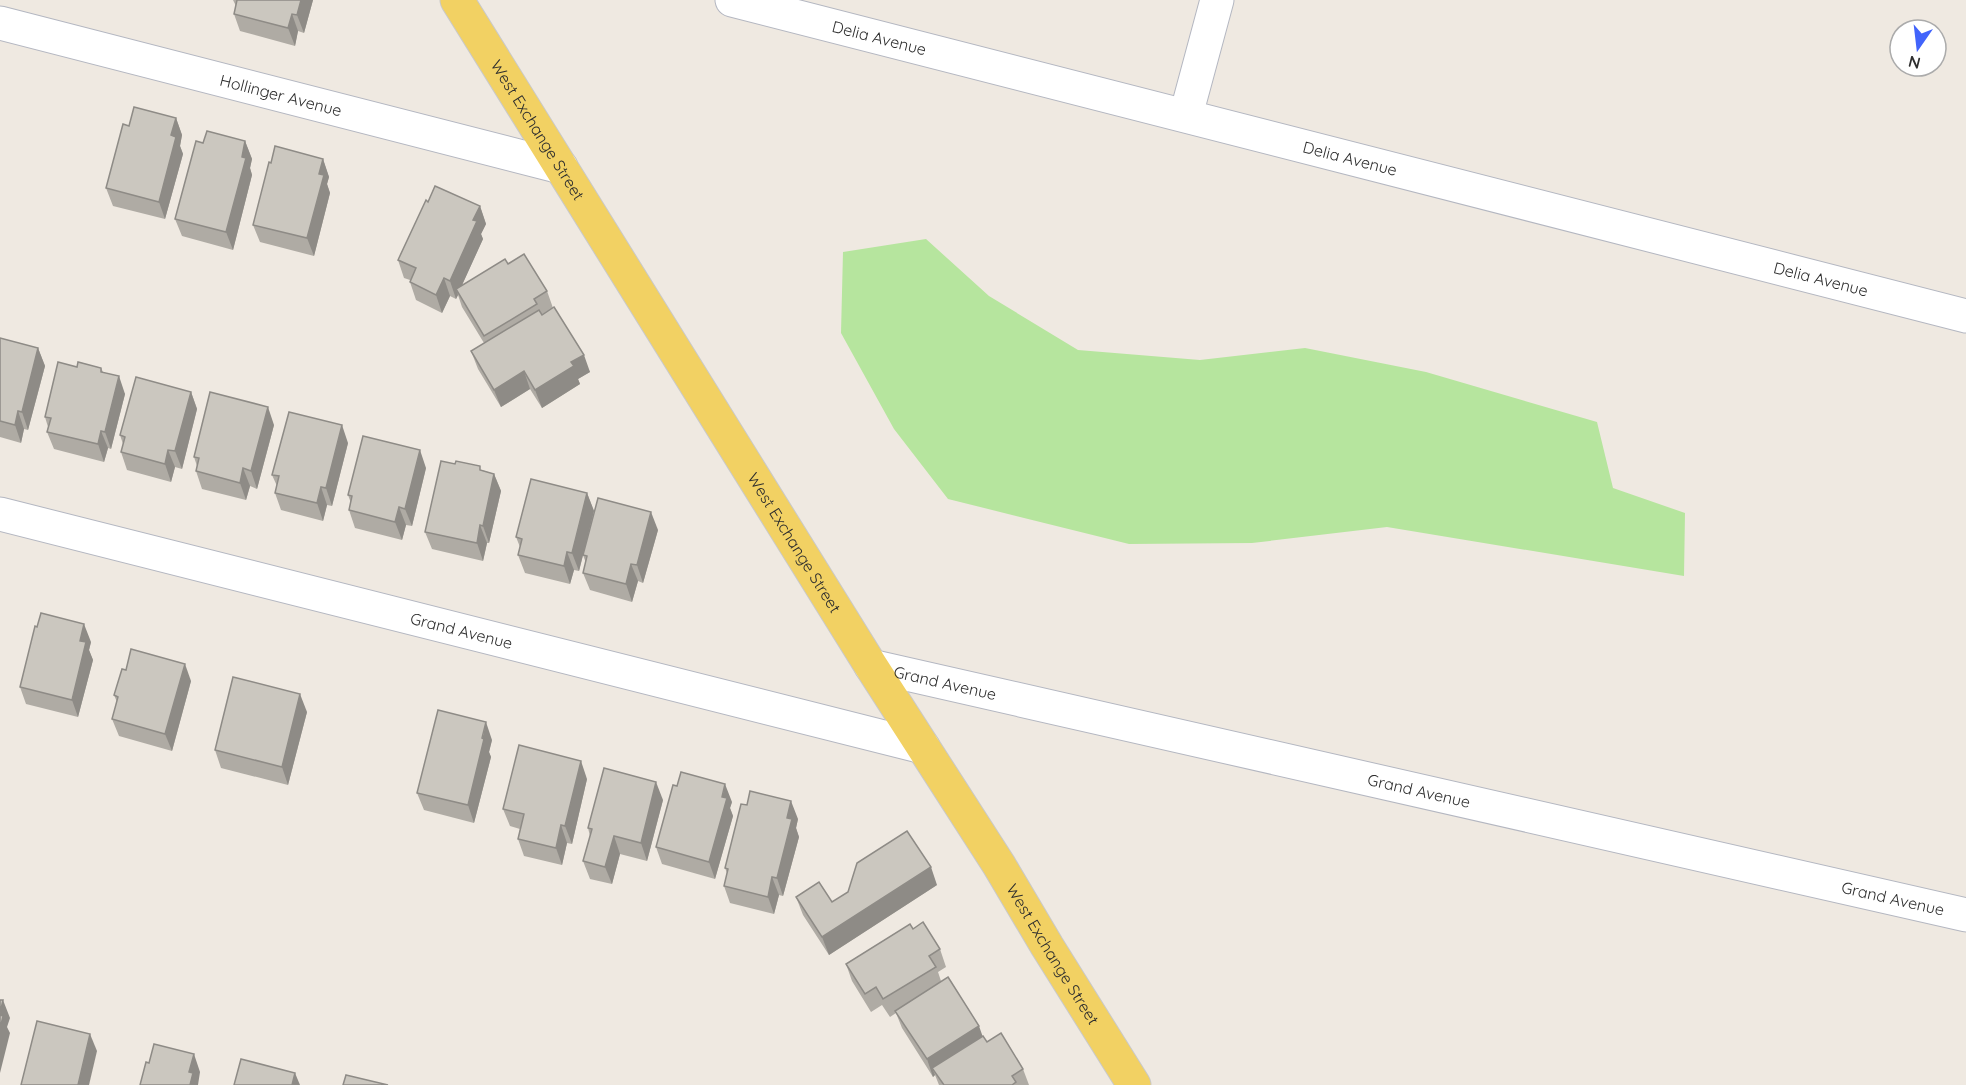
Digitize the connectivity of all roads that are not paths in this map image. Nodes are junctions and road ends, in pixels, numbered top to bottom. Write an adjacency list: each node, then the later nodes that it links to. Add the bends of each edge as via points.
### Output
1 (457, 0): 6 (main road, West Exchange Street)
2 (732, 0): 5 (street, Delia Avenue)
3 (1217, 0): 5 (street)
4 (0, 23): 6 (street, Hollinger Avenue)
5 (1186, 115): 7 (street, Delia Avenue)
6 (561, 167): 9 (main road, West Exchange Street)
7 (1966, 316)
8 (0, 514): 10 (street, Grand Avenue)
9 (872, 666): 10 (main road, West Exchange Street); 11 (street, Grand Avenue)
10 (923, 747): 12 (main road, West Exchange Street)
11 (1966, 915)
12 (1134, 1085)

